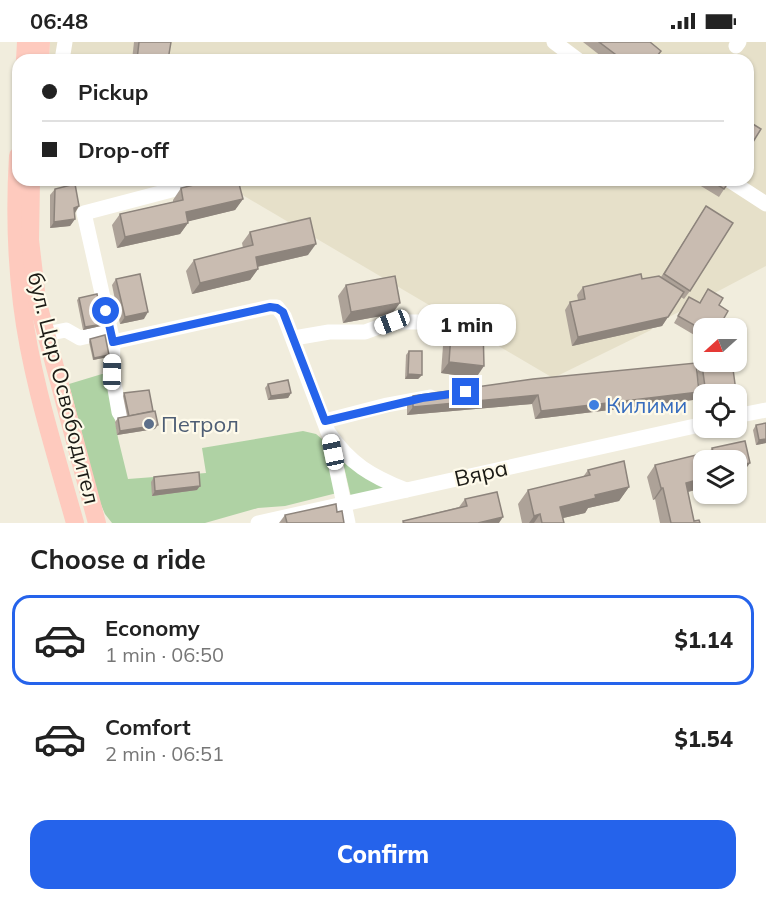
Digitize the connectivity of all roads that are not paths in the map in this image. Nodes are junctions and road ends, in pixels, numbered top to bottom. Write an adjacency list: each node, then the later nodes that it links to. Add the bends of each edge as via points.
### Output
1 (554, 42): 2 (street)
2 (570, 54)
3 (17, 186): 18 (main road, бул. Цар Освободител, via 22,304)
4 (31, 186): 9 (main road, бул. Цар Освободител, via 33,277)
5 (187, 186): 10 (street, via 84,213)
6 (738, 186): 7 (street)
7 (766, 204)
8 (439, 324): 11 (street, via 392,322 365,332 328,332)
9 (45, 334): 10 (street, via 66,330 80,338); 23 (main road, бул. Цар Освободител)
10 (111, 337): 11 (street, via 274,307 283,312); 15 (street, via 119,412)
11 (294, 338): 17 (street)
12 (446, 395): 17 (street, via 387,405)
13 (766, 410): 14 (street)
14 (747, 414)
15 (126, 416)
16 (693, 426): 19 (street, Вяра)
17 (327, 427): 19 (street, via 353,462); 20 (street)
18 (60, 468): 21 (main road); 22 (main road, бул. Цар Освободител)
19 (406, 490): 20 (street, Вяра)
20 (344, 503): 24 (street, Вяра); 25 (street)
21 (66, 523)
22 (75, 523)
23 (98, 523)
24 (258, 523)
25 (348, 523)

